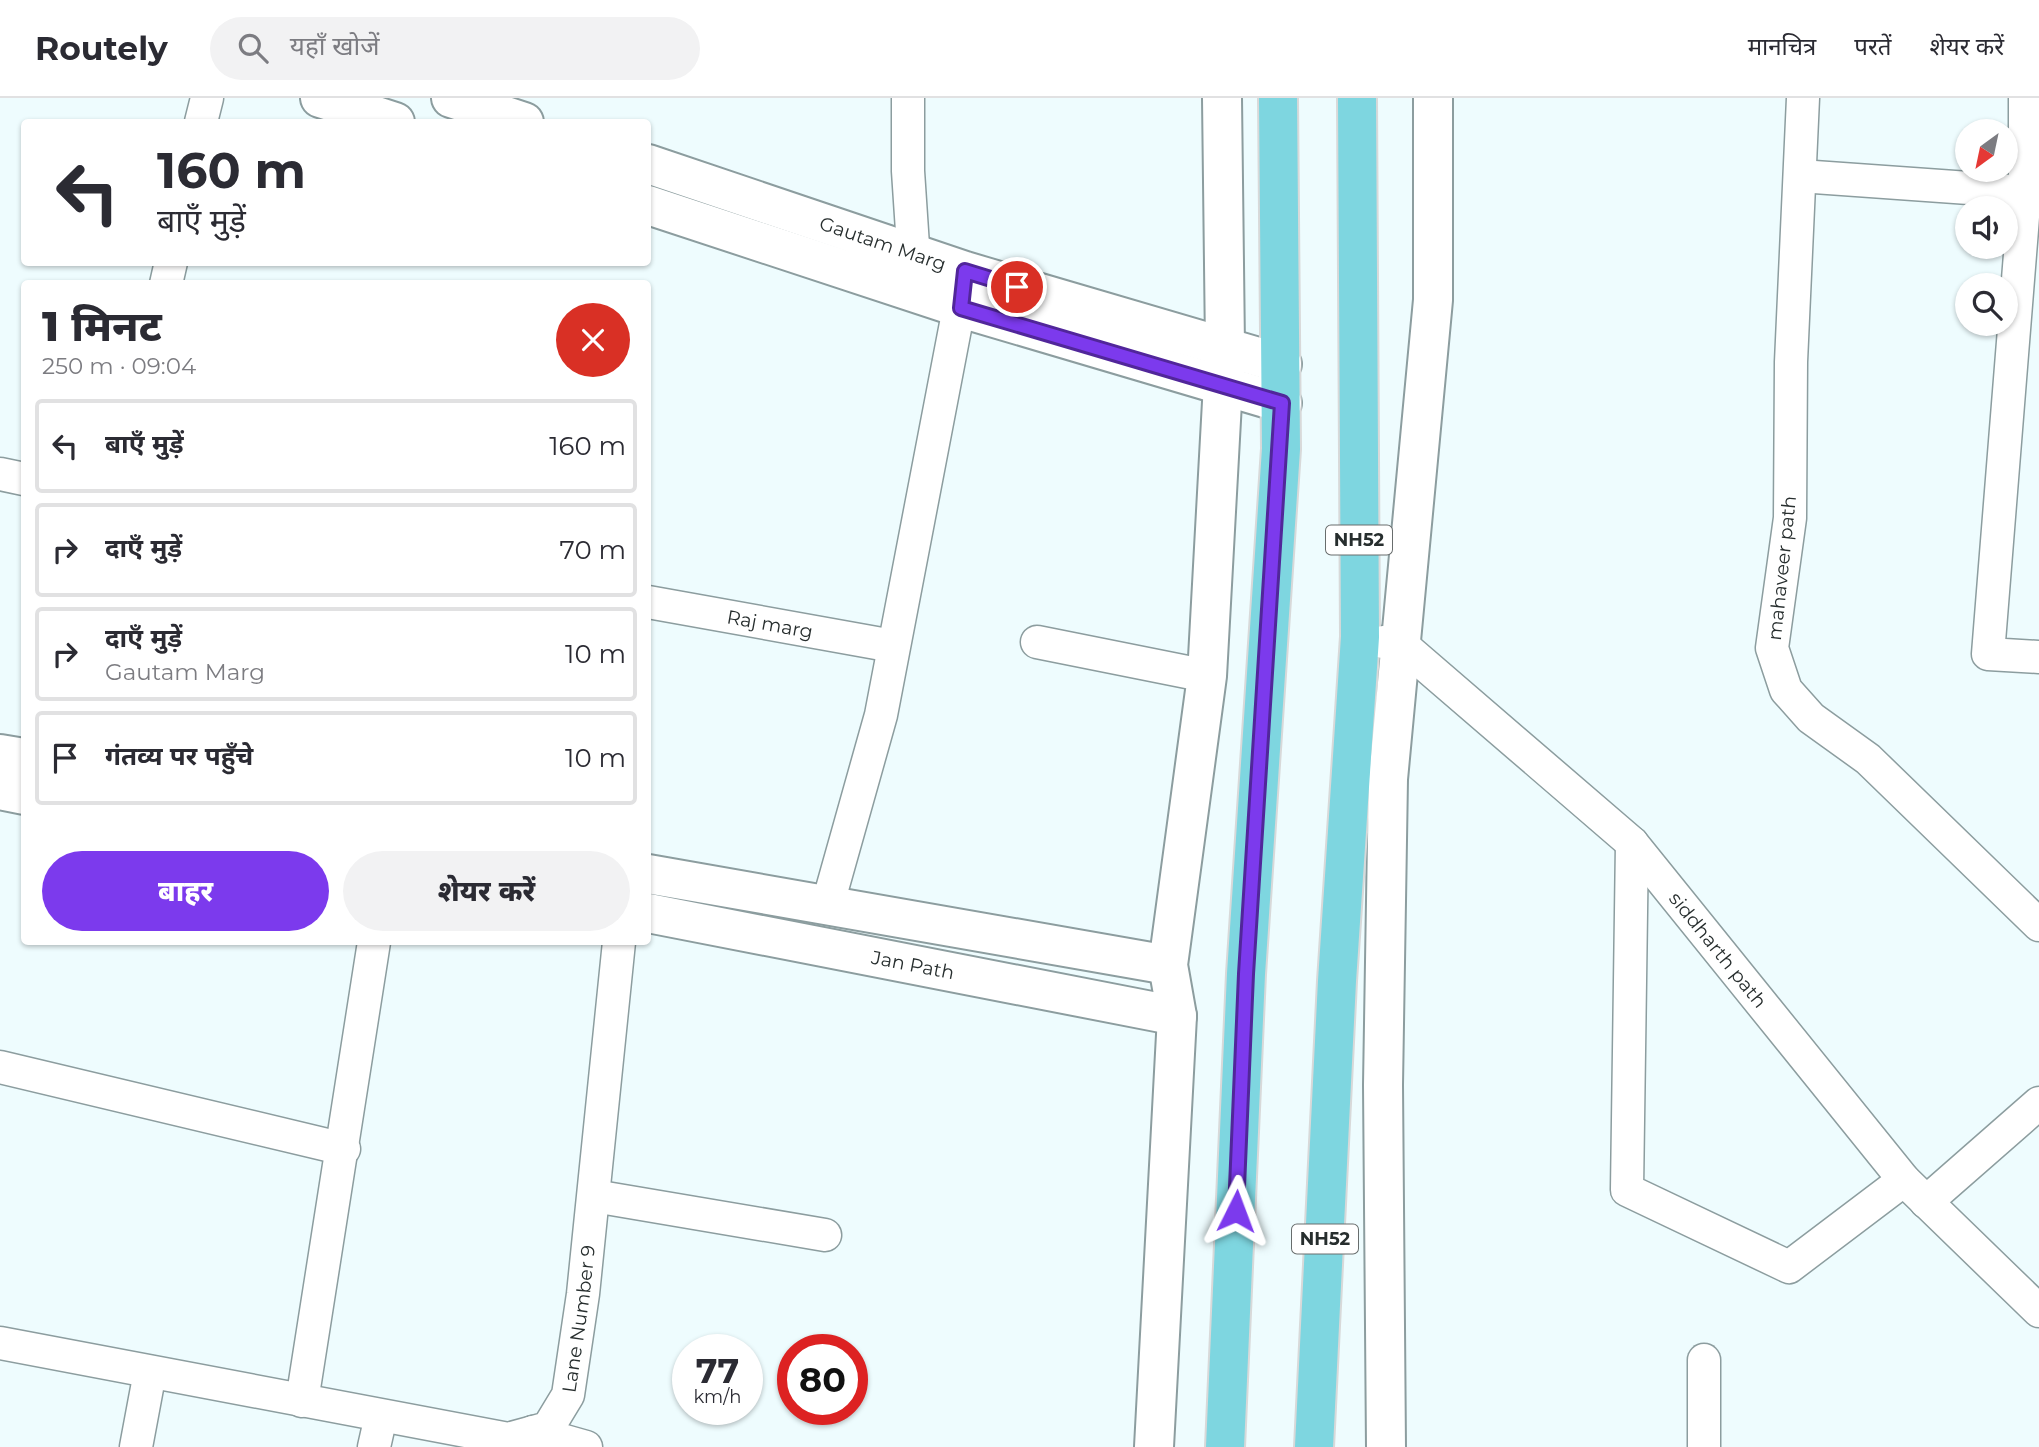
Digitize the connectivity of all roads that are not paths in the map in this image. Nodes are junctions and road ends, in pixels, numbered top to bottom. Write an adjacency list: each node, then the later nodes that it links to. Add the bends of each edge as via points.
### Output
1 (207, 98): 11 (street)
2 (320, 98): 12 (street)
3 (452, 98): 13 (street)
4 (908, 98): 18 (street)
5 (1222, 98): 21 (street)
6 (1278, 98): 20 (highway)
7 (1357, 98): 26 (highway, NH52)
8 (1433, 98): 28 (street, via 1433,300)
9 (1803, 98): 15 (street, mahaveer path)
10 (2025, 98): 16 (street)
11 (202, 119)
12 (386, 119)
13 (515, 119)
14 (651, 165): 18 (street, Gautam Marg)
15 (1800, 176): 16 (street); 40 (street, mahaveer path, via 1791,362 1790,518 1772,648 1786,690 1811,718 1868,759)
16 (2025, 192): 30 (street, via 1988,654)
17 (651, 206): 18 (street)
18 (915, 273): 19 (street, Gautam Marg)
19 (963, 290): 21 (street, Gautam Marg); 29 (street)
20 (1282, 365): 21 (street, Gautam Marg); 22 (highway)
21 (1223, 366): 22 (street); 31 (street)
22 (1282, 403): 63 (highway, via 1246,974)
23 (0, 474): 24 (street)
24 (21, 478)
25 (651, 603): 29 (street, Raj marg)
26 (1360, 637): 28 (street, siddharth path); 64 (highway, NH52)
27 (1037, 642): 31 (street)
28 (1402, 645): 36 (street, siddharth path); 65 (street, via 1388,779)
29 (893, 646): 38 (street, via 881,715)
30 (2039, 657)
31 (1207, 676): 43 (street)
32 (0, 754): 33 (street)
33 (21, 758)
34 (0, 790): 35 (street)
35 (21, 794)
36 (1632, 843): 48 (street, siddharth path); 48 (street, via 1627,1190 1789,1267)
37 (651, 875): 38 (street)
38 (827, 907): 43 (street)
39 (651, 915): 44 (street, Jan Path)
40 (2039, 925)
41 (374, 945): 47 (street)
42 (618, 945): 49 (street, Lane Number 9)
43 (1168, 965): 44 (street)
44 (1177, 1016): 62 (street)
45 (0, 1067): 47 (street)
46 (2039, 1102): 50 (street)
47 (344, 1149): 56 (street)
48 (1903, 1180): 50 (street, siddharth path)
49 (594, 1196): 51 (street); 58 (street, Lane Number 9, via 568,1395 548,1428)
50 (1926, 1202): 52 (street, siddharth path)
51 (825, 1235)
52 (2039, 1311)
53 (0, 1343): 55 (street)
54 (1704, 1360): 66 (street)
55 (150, 1372): 56 (street); 59 (street)
56 (302, 1401): 57 (street)
57 (380, 1416): 58 (street, via 508,1439); 60 (street)
58 (533, 1432): 61 (street)
59 (136, 1447)
60 (374, 1447)
61 (586, 1447)
62 (1153, 1447)
63 (1225, 1447)
64 (1314, 1447)
65 (1386, 1447)
66 (1704, 1447)

